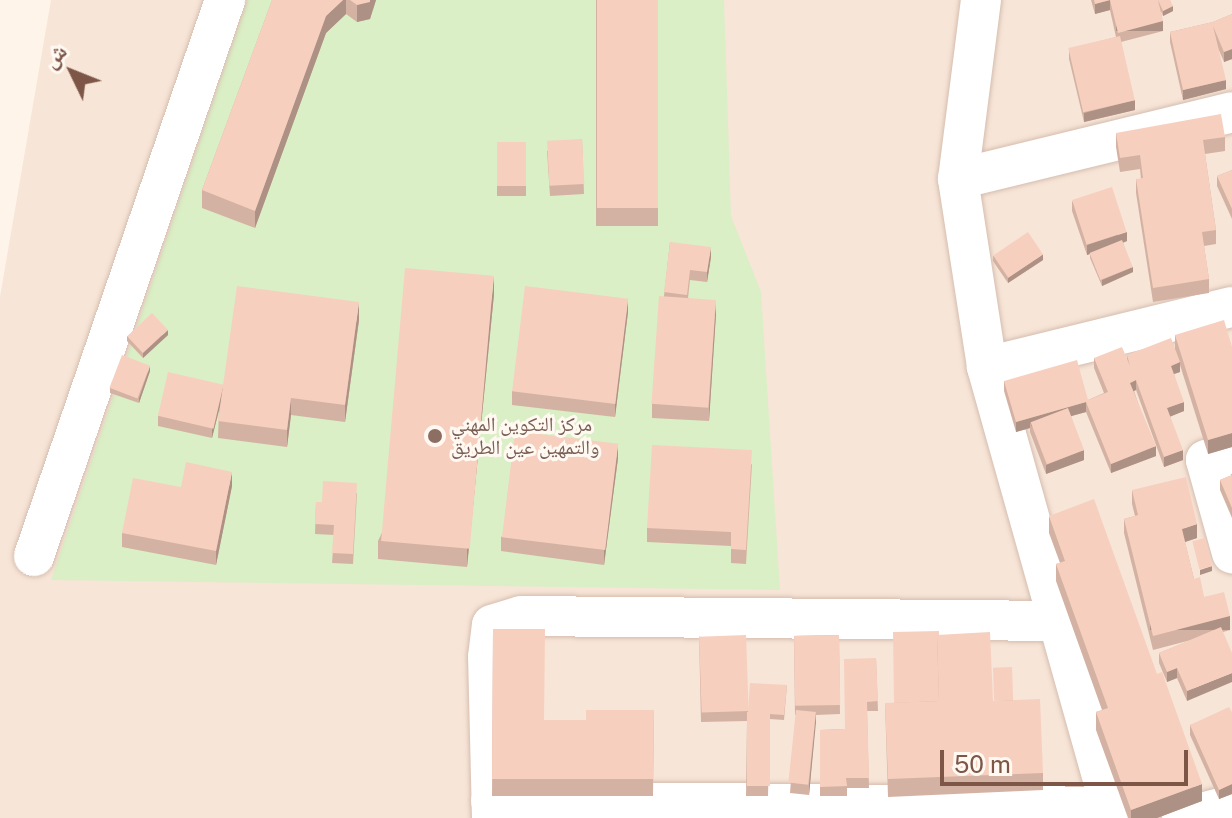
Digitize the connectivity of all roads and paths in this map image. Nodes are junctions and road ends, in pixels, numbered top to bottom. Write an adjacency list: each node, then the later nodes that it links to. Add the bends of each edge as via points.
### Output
1 (225, 0): 9 (street)
2 (981, 0): 4 (street)
3 (1232, 112): 4 (street)
4 (958, 179): 6 (street)
5 (1232, 307): 6 (street)
6 (987, 367): 10 (street)
7 (1232, 453): 8 (street, via 1206,460)
8 (1232, 553)
9 (34, 556)
10 (1059, 621): 12 (street, via 521,616 492,625); 13 (street)
11 (1232, 805): 14 (street)
12 (492, 810): 13 (street)
13 (1112, 813)
14 (1182, 818)

